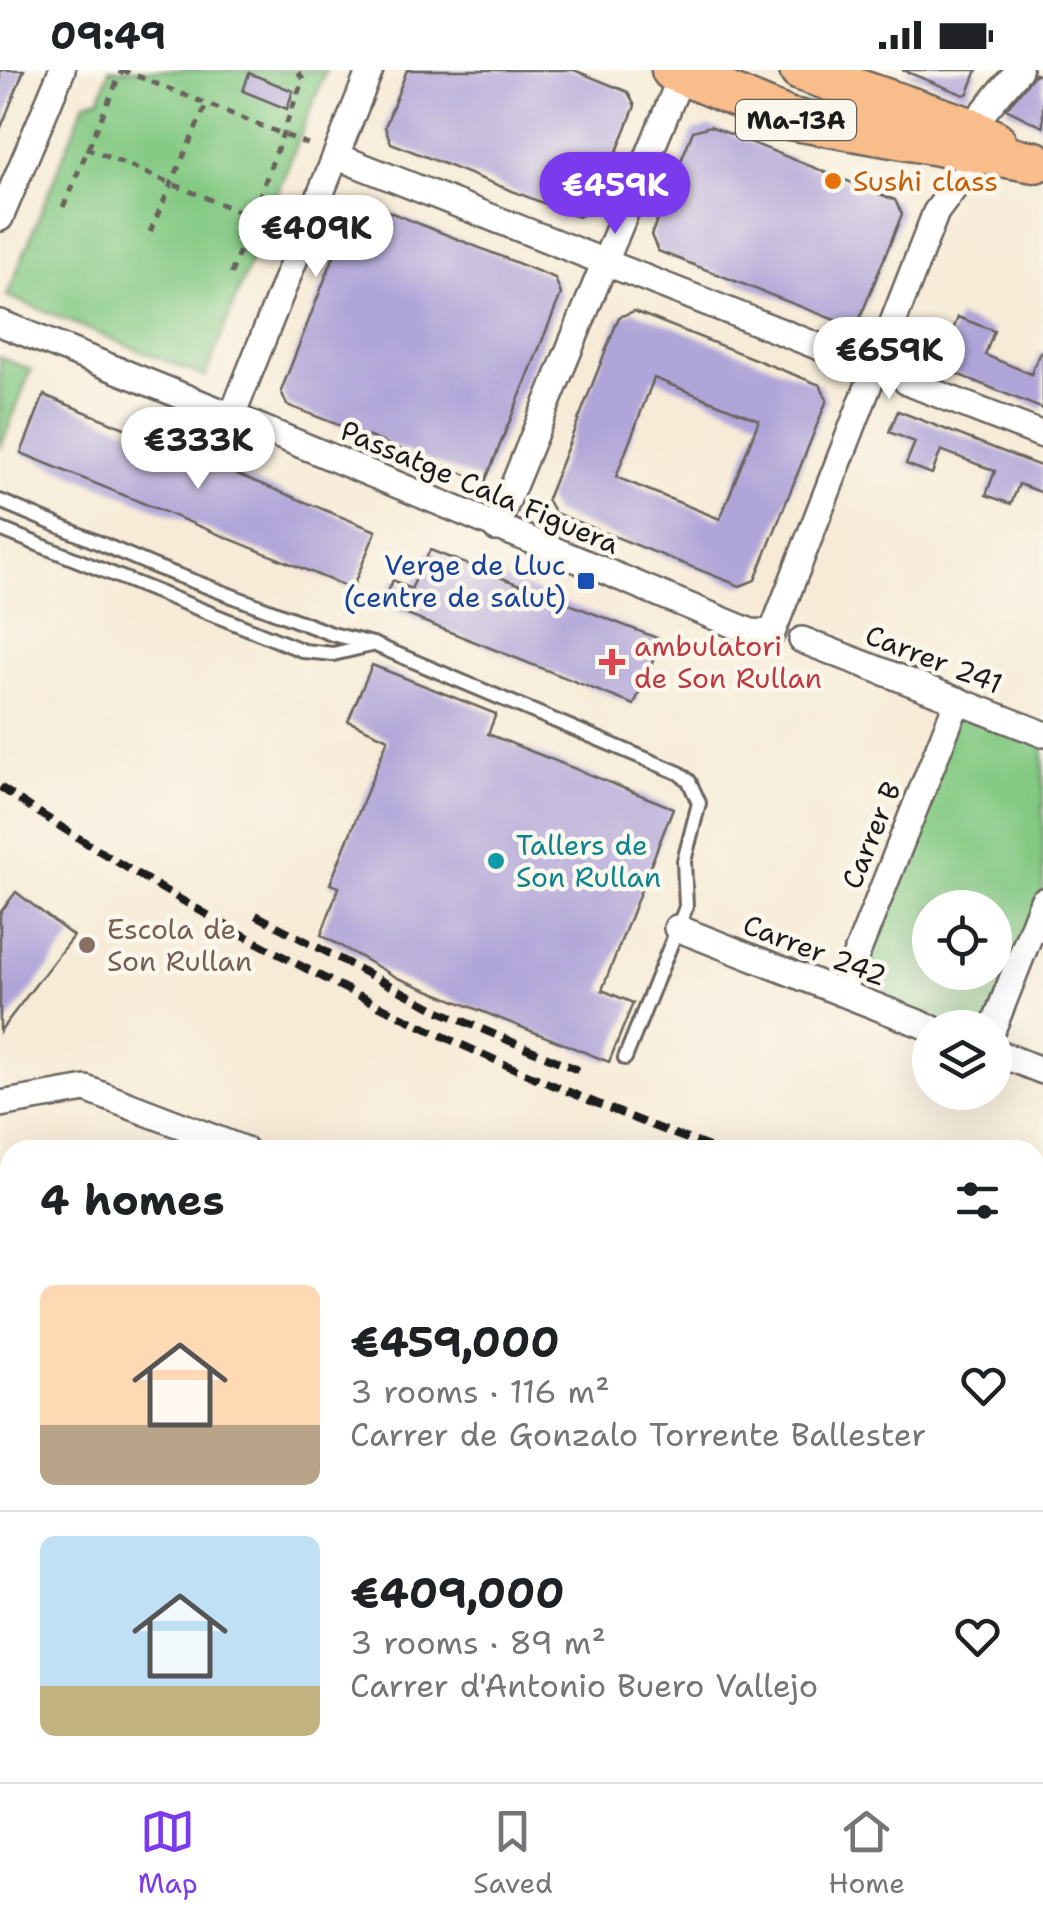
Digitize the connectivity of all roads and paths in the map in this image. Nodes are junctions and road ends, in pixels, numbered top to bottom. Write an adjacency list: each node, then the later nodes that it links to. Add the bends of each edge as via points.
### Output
1 (62, 70): 18 (street)
2 (122, 70): 9 (path); 12 (path)
3 (297, 70): 10 (path, via 303,79)
4 (370, 70): 13 (street)
5 (800, 70): 11 (main road, Ma-13A)
6 (995, 70): 11 (street)
7 (1018, 70): 11 (street)
8 (679, 71): 11 (main road, Ma-13A, via 790,119 926,145); 20 (street)
9 (207, 102): 10 (path); 15 (path)
10 (284, 134): 13 (path); 17 (path)
11 (975, 142): 14 (main road, Ma-13A); 23 (street, via 936,212)
12 (86, 148): 15 (path); 16 (path)
13 (336, 156): 20 (street); 25 (street)
14 (1039, 164)
15 (171, 184): 17 (path); 19 (path)
16 (62, 207)
17 (252, 217): 21 (path)
18 (0, 218)
19 (150, 232)
20 (605, 262): 23 (street); 28 (street)
21 (231, 274)
22 (0, 323): 25 (street, Passatge Cala Figuera)
23 (873, 368): 28 (street, Passatge Cala Figuera, via 772,632 751,632)
24 (907, 382): 26 (street)
25 (232, 416): 28 (street, Passatge Cala Figuera)
26 (1043, 435)
27 (0, 502): 31 (lane, via 156,567)
28 (496, 528)
29 (0, 530): 31 (lane, via 304,651 333,654)
30 (802, 640): 32 (street, Carrer 241)
31 (373, 644): 35 (lane, via 689,781 699,804)
32 (958, 700): 33 (street, Carrer 241); 36 (street, Carrer B)
33 (1043, 734)
34 (1043, 902): 37 (street)
35 (677, 928): 36 (street, Carrer 242); 39 (lane)
36 (841, 993): 38 (street, Carrer 242)
37 (1000, 1010)
38 (912, 1021)
39 (625, 1058)
40 (1012, 1059): 41 (street)
41 (1043, 1071)
42 (0, 1104): 43 (street, via 86,1089)
43 (219, 1140)

